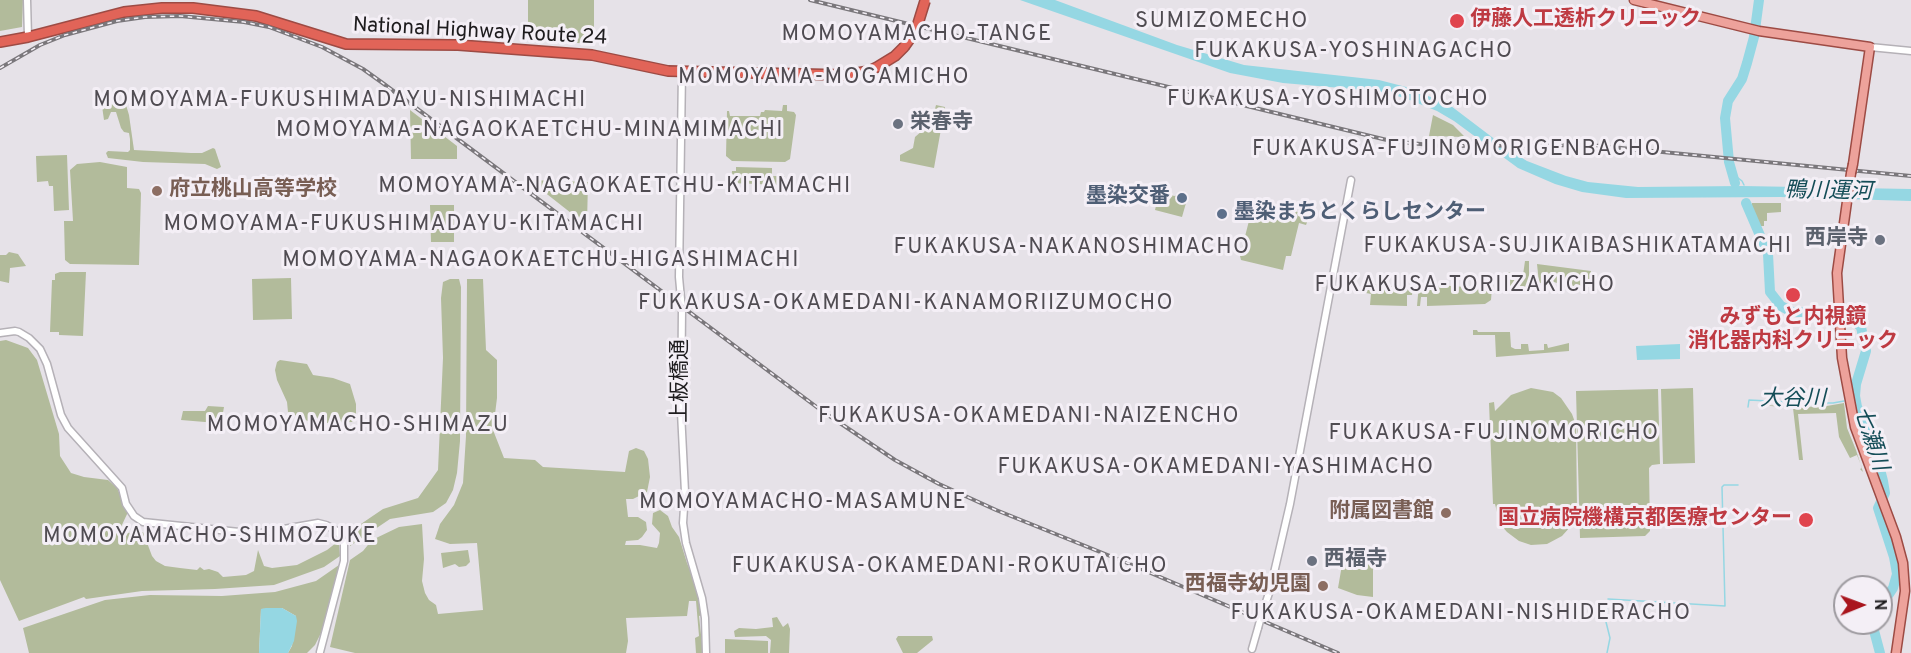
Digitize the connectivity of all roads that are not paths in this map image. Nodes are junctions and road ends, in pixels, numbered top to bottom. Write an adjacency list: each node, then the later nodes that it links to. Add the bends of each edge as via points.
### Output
1 (27, 0): 4 (street)
2 (925, 0): 8 (highway, National Highway Route 24, bridge, via 916,30 904,47 869,71 846,75)
3 (1634, 0): 6 (main road, via 1756,30)
4 (28, 37): 5 (highway, National Highway Route 24); 8 (highway, National Highway Route 24, via 124,12 193,8 256,16 346,44 458,45 592,55 652,69)
5 (0, 42)
6 (1870, 47): 7 (street); 14 (main road, via 1837,273 1843,367 1855,427 1896,537 1905,576)
7 (1911, 51)
8 (682, 71): 13 (street, 上板橋通, via 679,277 683,523 702,598)
9 (1351, 180): 11 (street, bridge, via 1290,504)
10 (0, 333): 12 (street, via 19,332 40,349 68,429 122,488 126,504 143,522 249,533 322,524 337,531 344,542 344,561)
11 (1252, 649)
12 (320, 651)
13 (706, 653)
14 (1896, 653)

